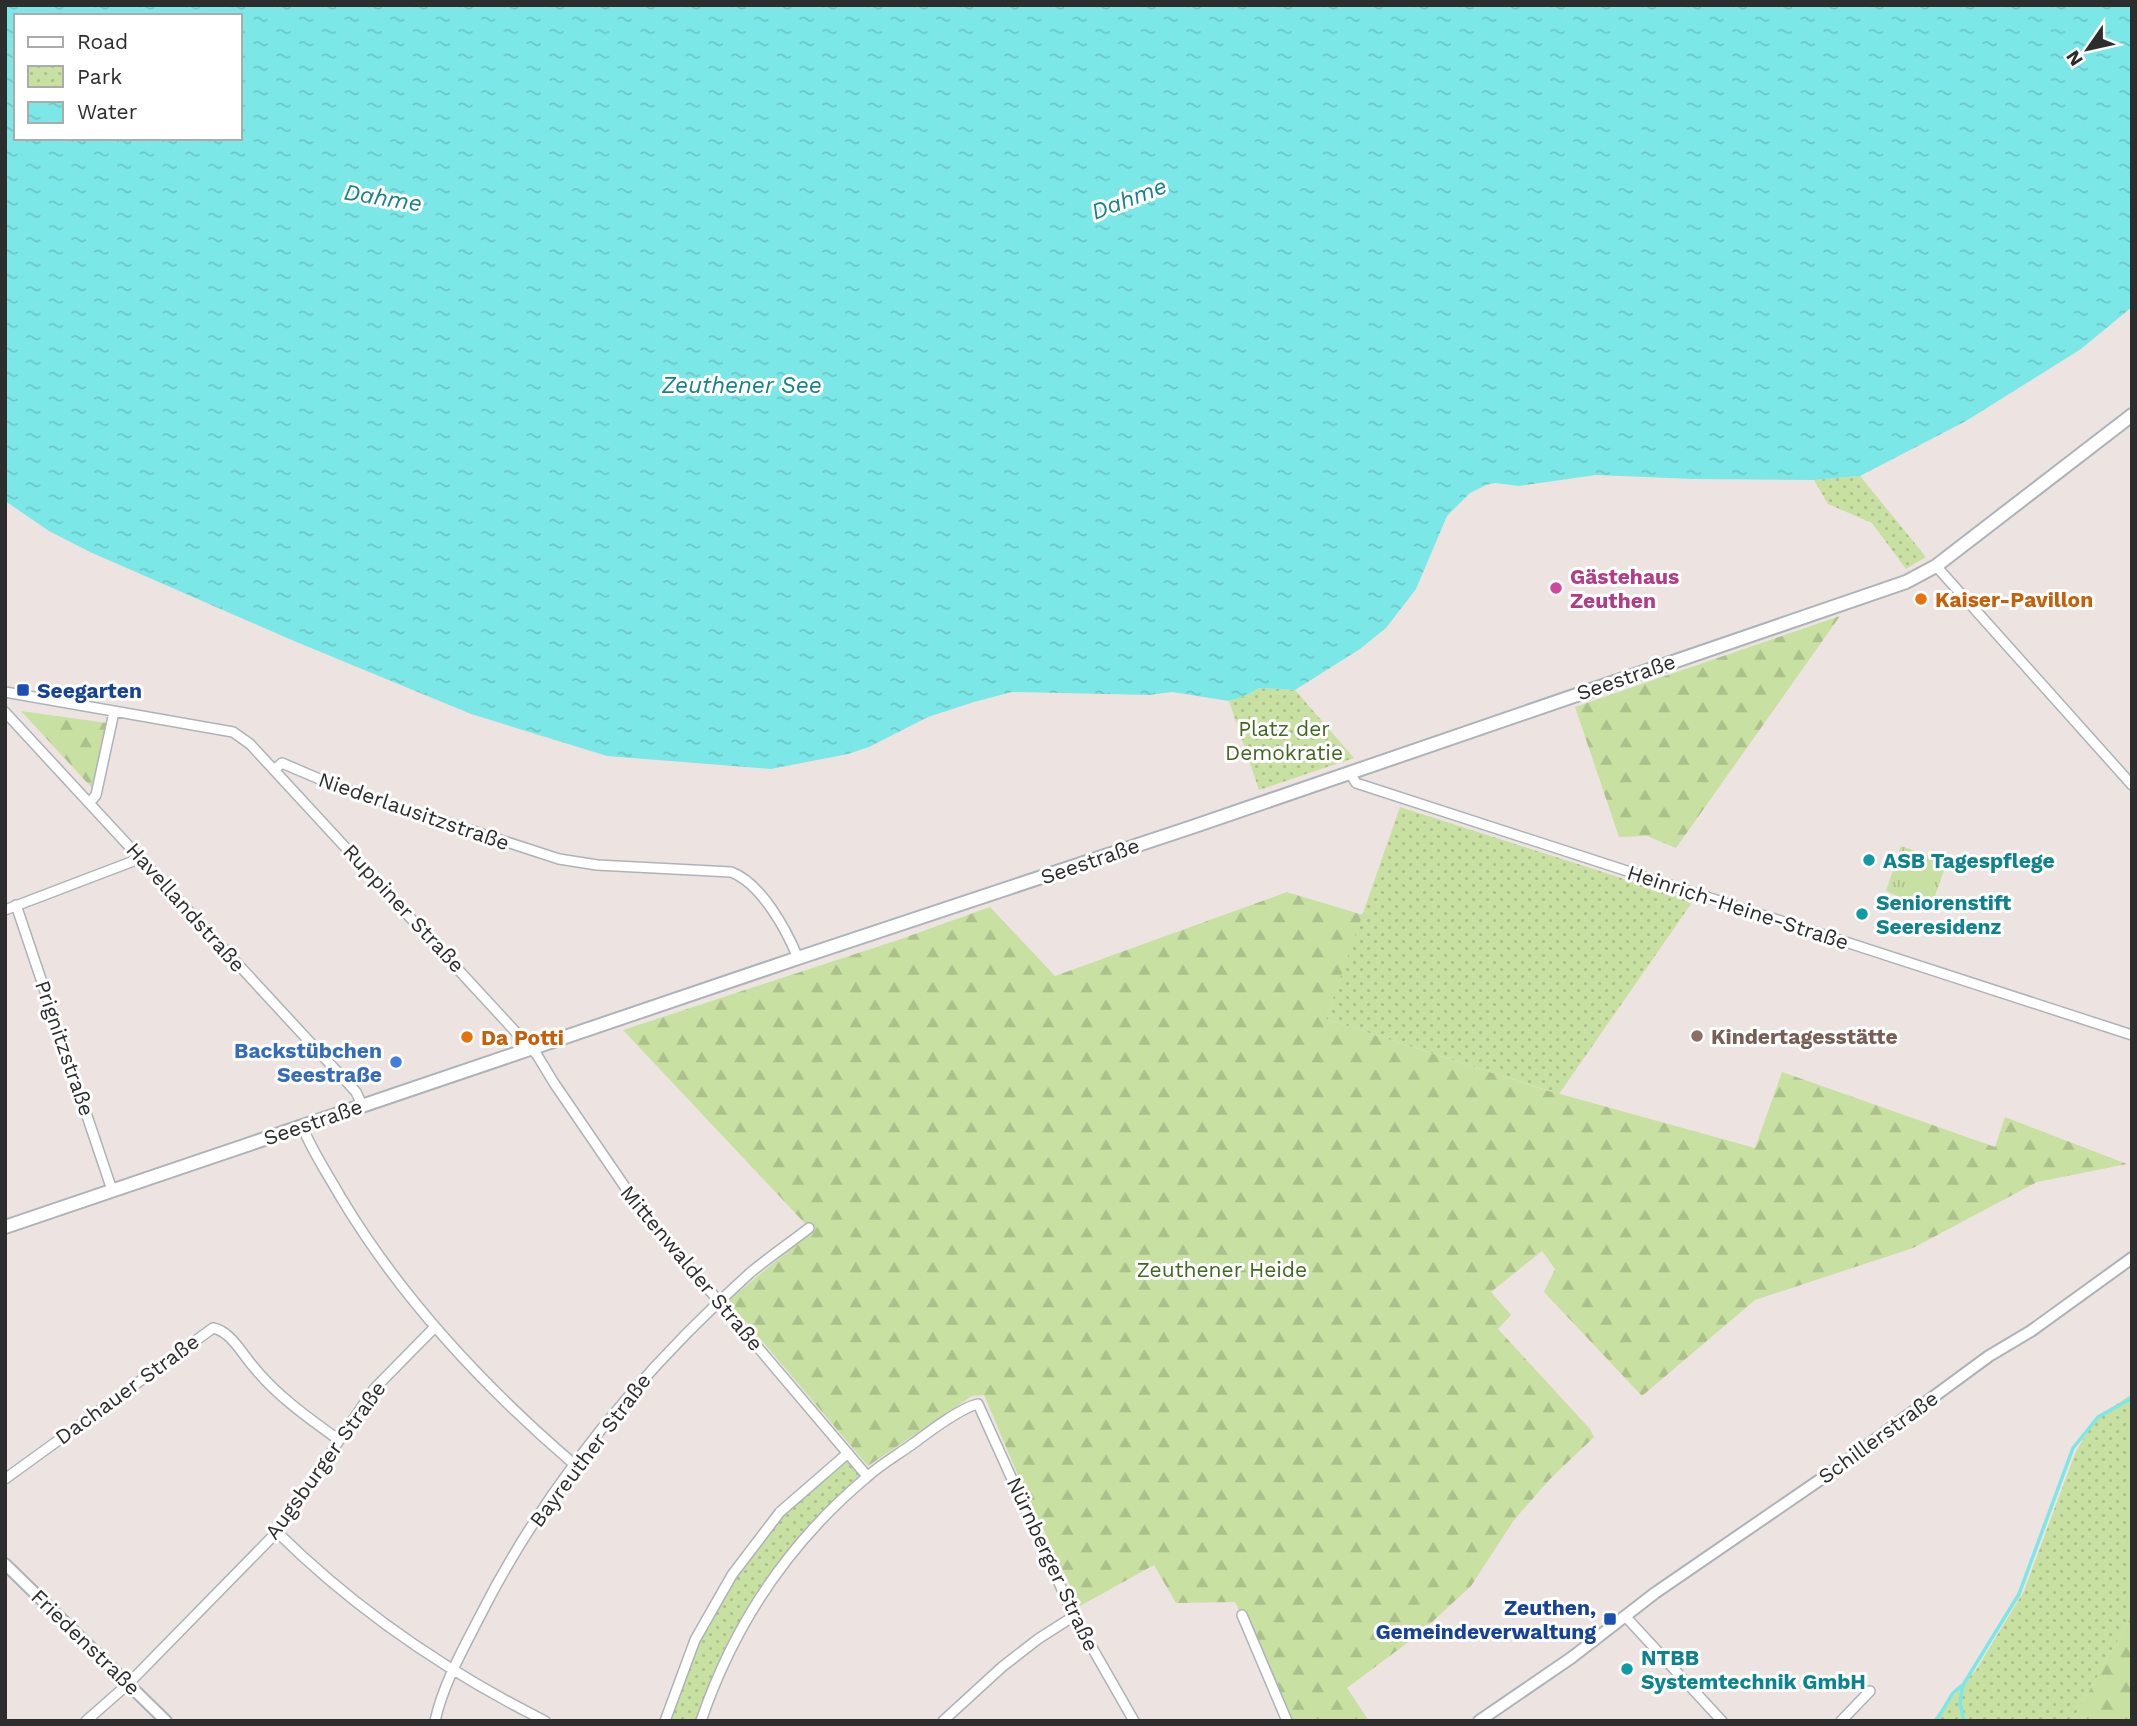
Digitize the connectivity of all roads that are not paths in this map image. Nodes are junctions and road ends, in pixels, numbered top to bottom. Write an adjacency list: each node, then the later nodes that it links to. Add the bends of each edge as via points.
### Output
1 (2132, 415): 2 (main road, Seestraße)
2 (1936, 566): 7 (main road, Seestraße, via 1877,593); 8 (street)
3 (5, 692): 5 (street)
4 (5, 712): 9 (street, Havellandstraße)
5 (114, 712): 6 (street, via 233,732); 9 (street, via 96,796)
6 (275, 769): 13 (street, Niederlausitzstraße, via 282,763 338,787 559,859 731,872 745,877 779,922); 15 (street, Ruppiner Straße)
7 (1350, 773): 13 (main road, Seestraße); 14 (street, Heinrich-Heine-Straße, via 1356,783)
8 (2132, 785)
9 (90, 802): 10 (street, Havellandstraße)
10 (139, 855): 11 (street); 16 (street, Havellandstraße, via 356,1092)
11 (16, 905): 12 (street); 18 (street, Prignitzstraße)
12 (5, 910)
13 (797, 958): 15 (main road, Seestraße)
14 (2132, 1035)
15 (531, 1048): 16 (main road, Seestraße); 22 (street, Mittenwalder Straße, via 638,1206)
16 (362, 1105): 17 (main road, Seestraße)
17 (302, 1126): 18 (main road, Seestraße); 23 (street, via 377,1254)
18 (113, 1190): 19 (main road, Seestraße)
19 (5, 1227)
20 (809, 1228): 22 (street, Bayreuther Straße, via 751,1272)
21 (2132, 1258): 33 (street, Schillerstraße)
22 (720, 1303): 25 (street, Mittenwalder Straße); 26 (street, Bayreuther Straße, via 653,1368)
23 (435, 1327): 24 (street, Augsburger Straße, via 374,1389); 26 (street, via 504,1401)
24 (339, 1440): 28 (street, Dachauer Straße, via 290,1406 227,1334 213,1328); 29 (street, Augsburger Straße)
25 (848, 1454): 27 (street, Mittenwalder Straße); 41 (street, via 780,1512 732,1575 695,1640)
26 (575, 1465): 34 (street, Bayreuther Straße, via 513,1554)
27 (867, 1476): 32 (street, Nürnberger Straße, via 978,1404); 42 (street, via 790,1555 761,1594 731,1646)
28 (5, 1479)
29 (277, 1532): 34 (street, via 342,1591); 35 (street, Augsburger Straße)
30 (5, 1564): 35 (street, Friedenstraße)
31 (1241, 1615): 45 (street)
32 (1074, 1616): 43 (street, via 1002,1667); 44 (street, Nürnberger Straße)
33 (1625, 1616): 46 (street, Schillerstraße); 47 (street)
34 (454, 1669): 39 (street, Bayreuther Straße); 40 (street)
35 (128, 1684): 37 (street, Augsburger Straße); 38 (street, Friedenstraße)
36 (1870, 1691): 48 (street)
37 (86, 1721)
38 (166, 1721)
39 (435, 1721)
40 (545, 1721)
41 (665, 1721)
42 (701, 1721)
43 (943, 1721)
44 (1134, 1721)
45 (1287, 1721)
46 (1479, 1721)
47 (1722, 1721)
48 (1841, 1721)

